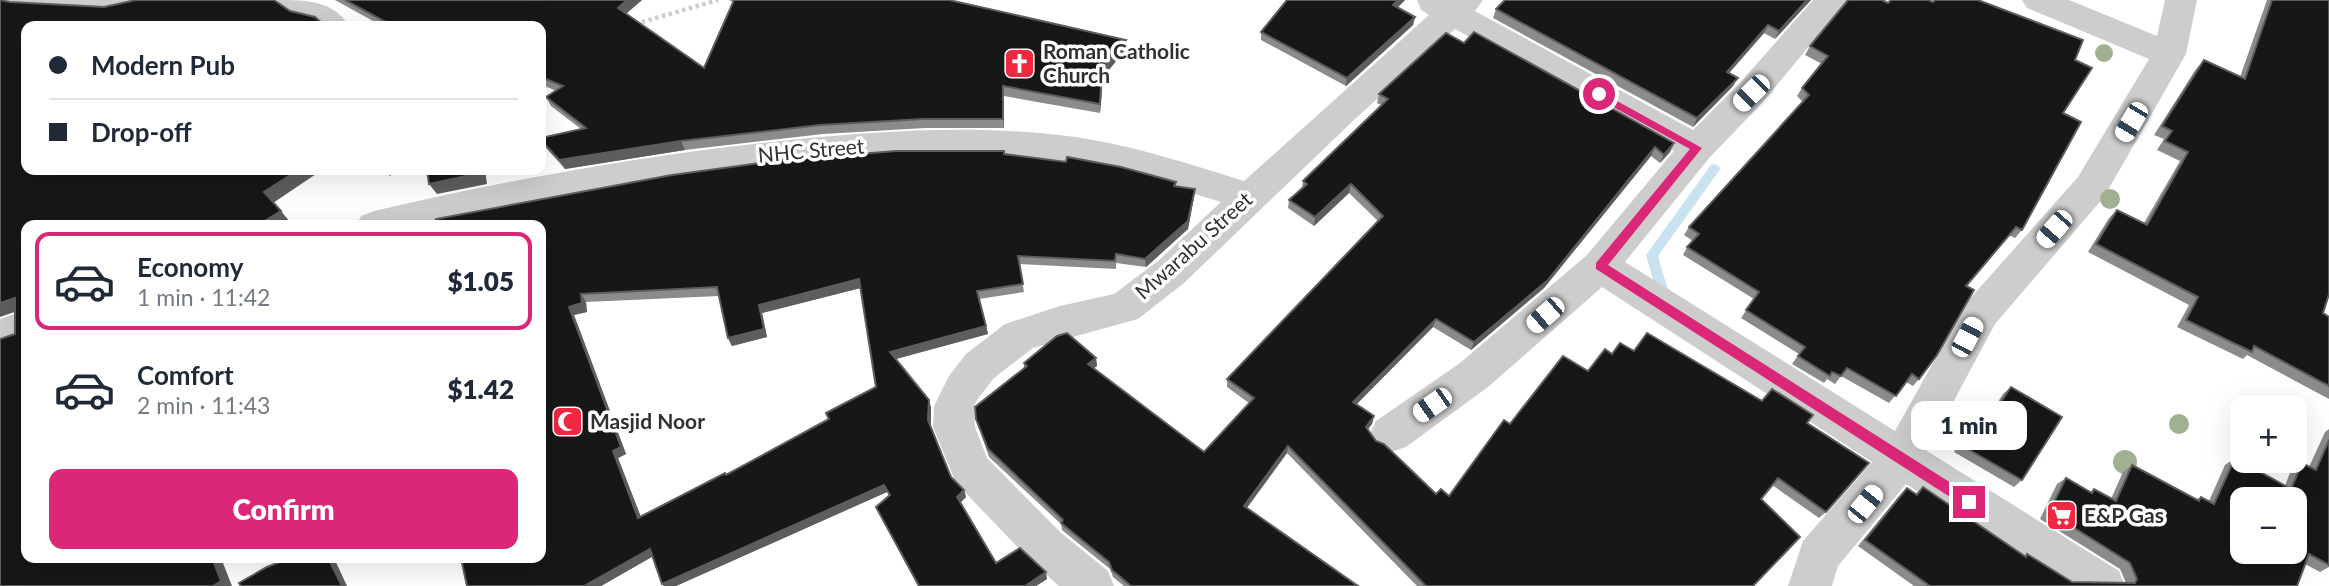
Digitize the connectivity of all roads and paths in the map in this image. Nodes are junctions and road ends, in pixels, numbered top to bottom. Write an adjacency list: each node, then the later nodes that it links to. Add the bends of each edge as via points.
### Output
1 (22, 0): 2 (street, via 114,5)
2 (137, 0)
3 (293, 0): 9 (street)
4 (718, 0): 10 (path)
5 (1831, 0): 14 (street)
6 (2038, 0): 11 (street)
7 (2181, 0): 11 (street)
8 (1449, 5): 14 (street); 16 (street, Mwarabu Street)
9 (325, 21)
10 (627, 26)
11 (2169, 54): 22 (street, via 2091,187 1980,313)
12 (556, 77): 13 (path)
13 (546, 86)
14 (1697, 148): 18 (street)
15 (536, 180): 16 (street, NHC Street, via 866,145 1021,146 1167,171); 17 (street, NHC Street)
16 (1248, 197): 23 (street, Mwarabu Street, via 1171,272 1124,308 1060,322 999,348 980,366 954,406 954,427 971,470 1045,546)
17 (395, 220)
18 (1600, 266): 21 (street, via 1474,375); 22 (street)
19 (21, 328): 20 (street)
20 (0, 335)
21 (1391, 434)
22 (1901, 459): 24 (street, via 1819,555); 25 (street)
23 (1092, 586)
24 (1810, 586)
25 (2103, 586)

